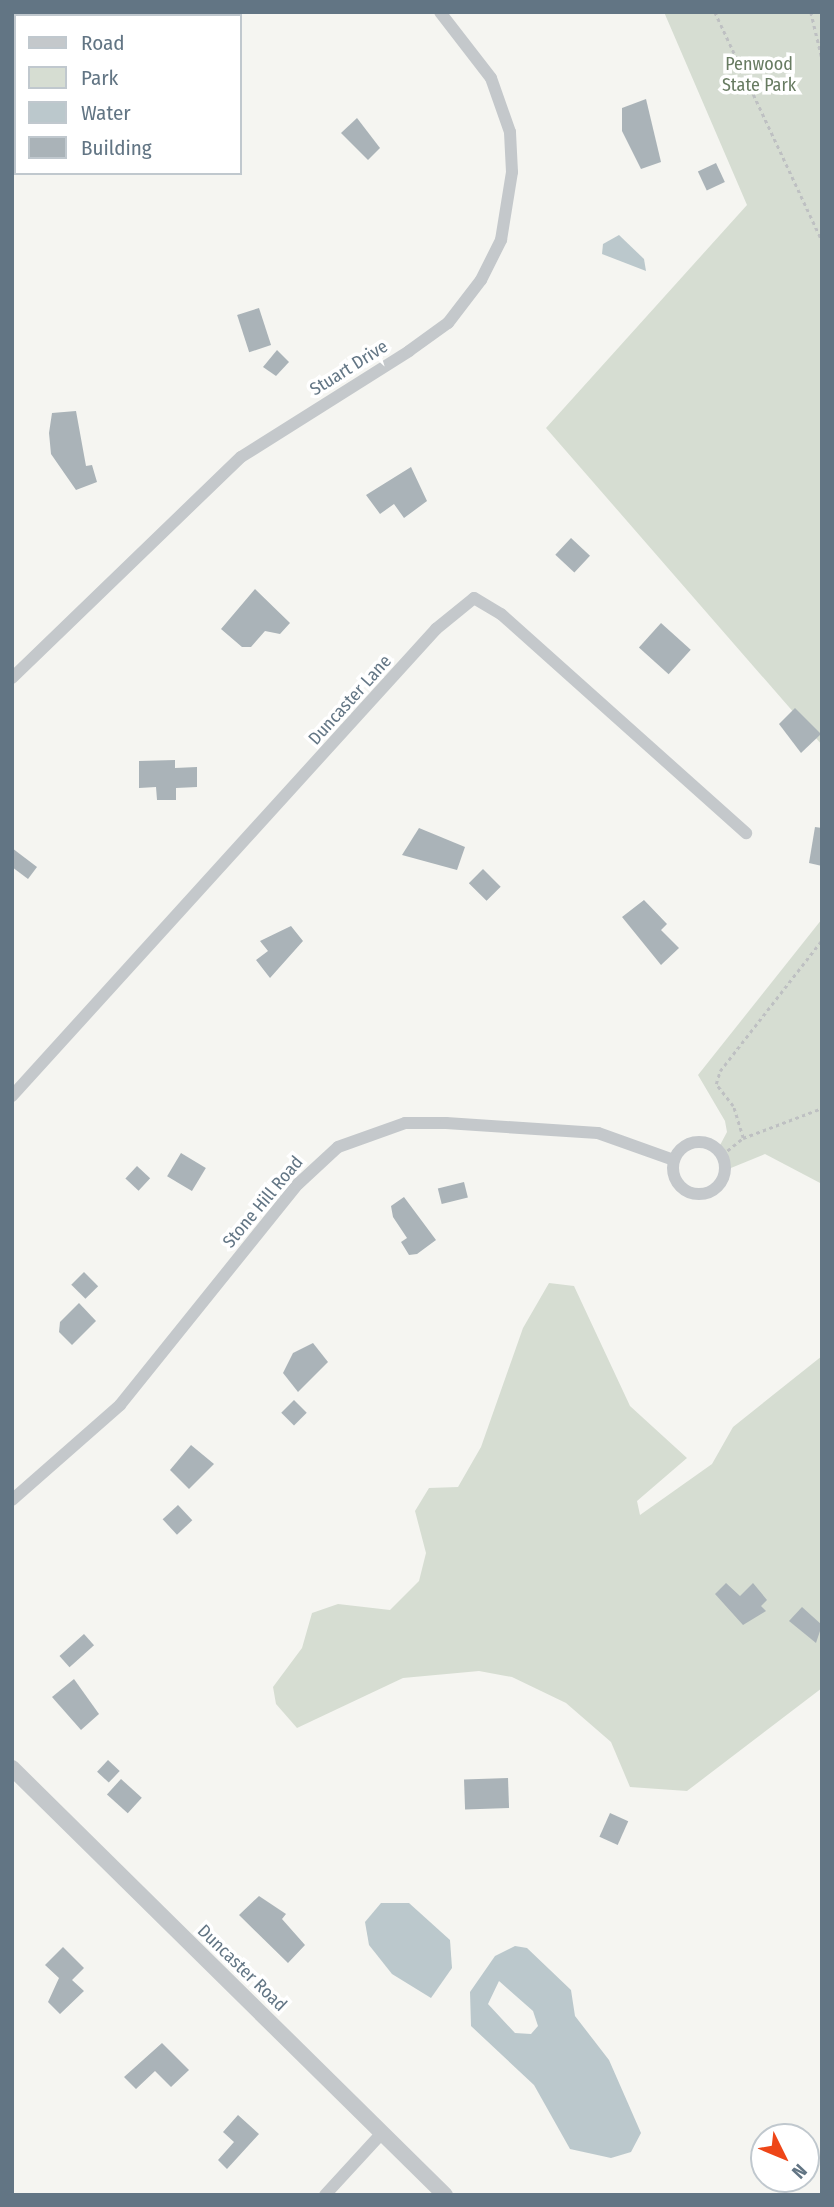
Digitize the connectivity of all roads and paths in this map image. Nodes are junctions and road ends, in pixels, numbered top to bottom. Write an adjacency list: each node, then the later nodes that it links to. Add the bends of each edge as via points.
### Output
1 (440, 12): 6 (street, Stuart Drive, via 491,78 510,132 512,172 501,240 481,280 448,323 241,457)
2 (715, 12): 5 (path)
3 (811, 12): 4 (path)
4 (822, 58)
5 (822, 240)
6 (12, 678)
7 (746, 833): 9 (street, Duncaster Lane, via 501,614 474,598 436,629)
8 (822, 940): 11 (path, via 720,1071 716,1084 733,1106)
9 (12, 1096)
10 (822, 1108): 11 (path)
11 (743, 1138): 12 (path)
12 (722, 1155): 13 (street, via 705,1142 693,1142); 13 (street, via 723,1183 702,1196 678,1184)
13 (671, 1159): 14 (street, Stone Hill Road, via 598,1133 456,1123 405,1123 338,1147 298,1184 120,1405)
14 (12, 1500)
15 (12, 1768): 16 (street, Duncaster Road)
16 (382, 2133): 17 (street); 18 (street, Duncaster Road)
17 (325, 2195)
18 (445, 2195)

